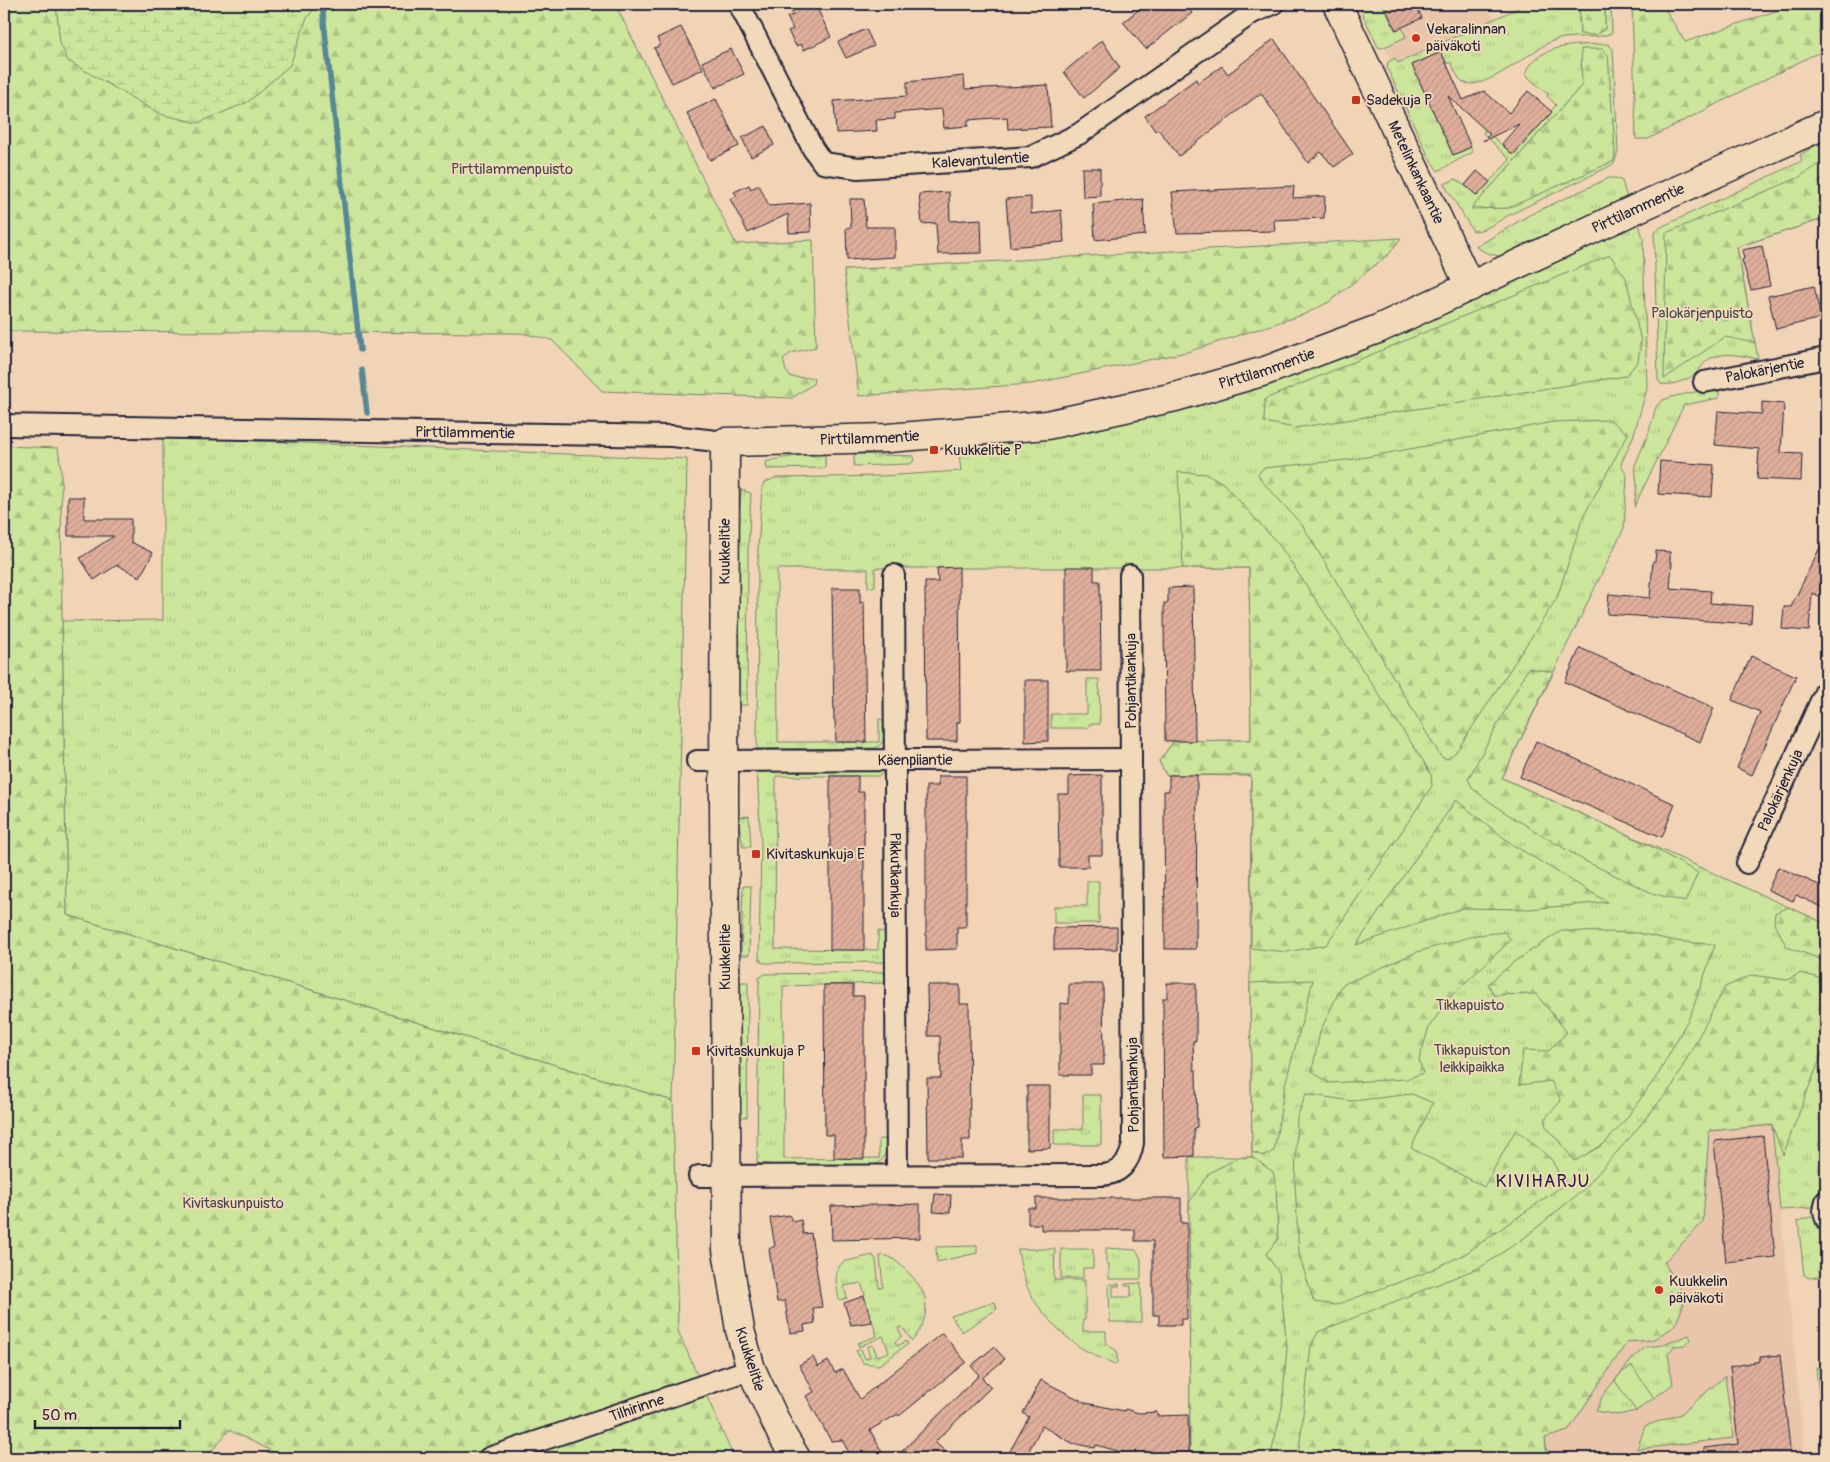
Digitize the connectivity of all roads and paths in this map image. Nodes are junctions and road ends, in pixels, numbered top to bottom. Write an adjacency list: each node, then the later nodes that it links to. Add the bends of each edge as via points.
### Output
1 (739, 4): 2 (street, Kalevantulentie, via 823,164 858,168 1031,157 1079,134 1252,13)
2 (1273, 4)
3 (1337, 4): 5 (street, Metelinkankaantie)
4 (1826, 124): 5 (street, Pirttilammentie)
5 (1470, 287): 9 (street, Pirttilammentie, via 1378,328 1265,371 1175,397 1047,425 888,438)
6 (1826, 358): 7 (street, Palokärjentie)
7 (1704, 382)
8 (4, 425): 9 (street, Pirttilammentie, via 672,436)
9 (725, 442): 16 (street, Kuukkelitie)
10 (894, 575): 14 (street, Pikkutikankuja)
11 (1130, 575): 13 (street, Pohjantikankuja)
12 (1826, 690): 17 (street, Palokärjenkuja)
13 (1131, 759): 14 (street, Käenpiiantie); 20 (street, Pohjantikankuja, via 1133,1143 1129,1160 1108,1175)
14 (895, 760): 16 (street, Käenpiiantie); 20 (street, Pikkutikankuja)
15 (697, 761): 16 (street, Käenpiiantie)
16 (724, 761): 19 (street, Kuukkelitie)
17 (1747, 863)
18 (699, 1176): 19 (street, Pohjantikankuja)
19 (726, 1176): 20 (street, Pohjantikankuja); 23 (street, Kuukkelitie, via 726,1250 740,1330)
20 (897, 1176)
21 (1826, 1201): 22 (street)
22 (1826, 1219)
23 (751, 1369): 24 (street, Tilhirinne); 26 (street, Kuukkelitie)
24 (525, 1453): 25 (street, Tilhirinne)
25 (489, 1458)
26 (796, 1458)

